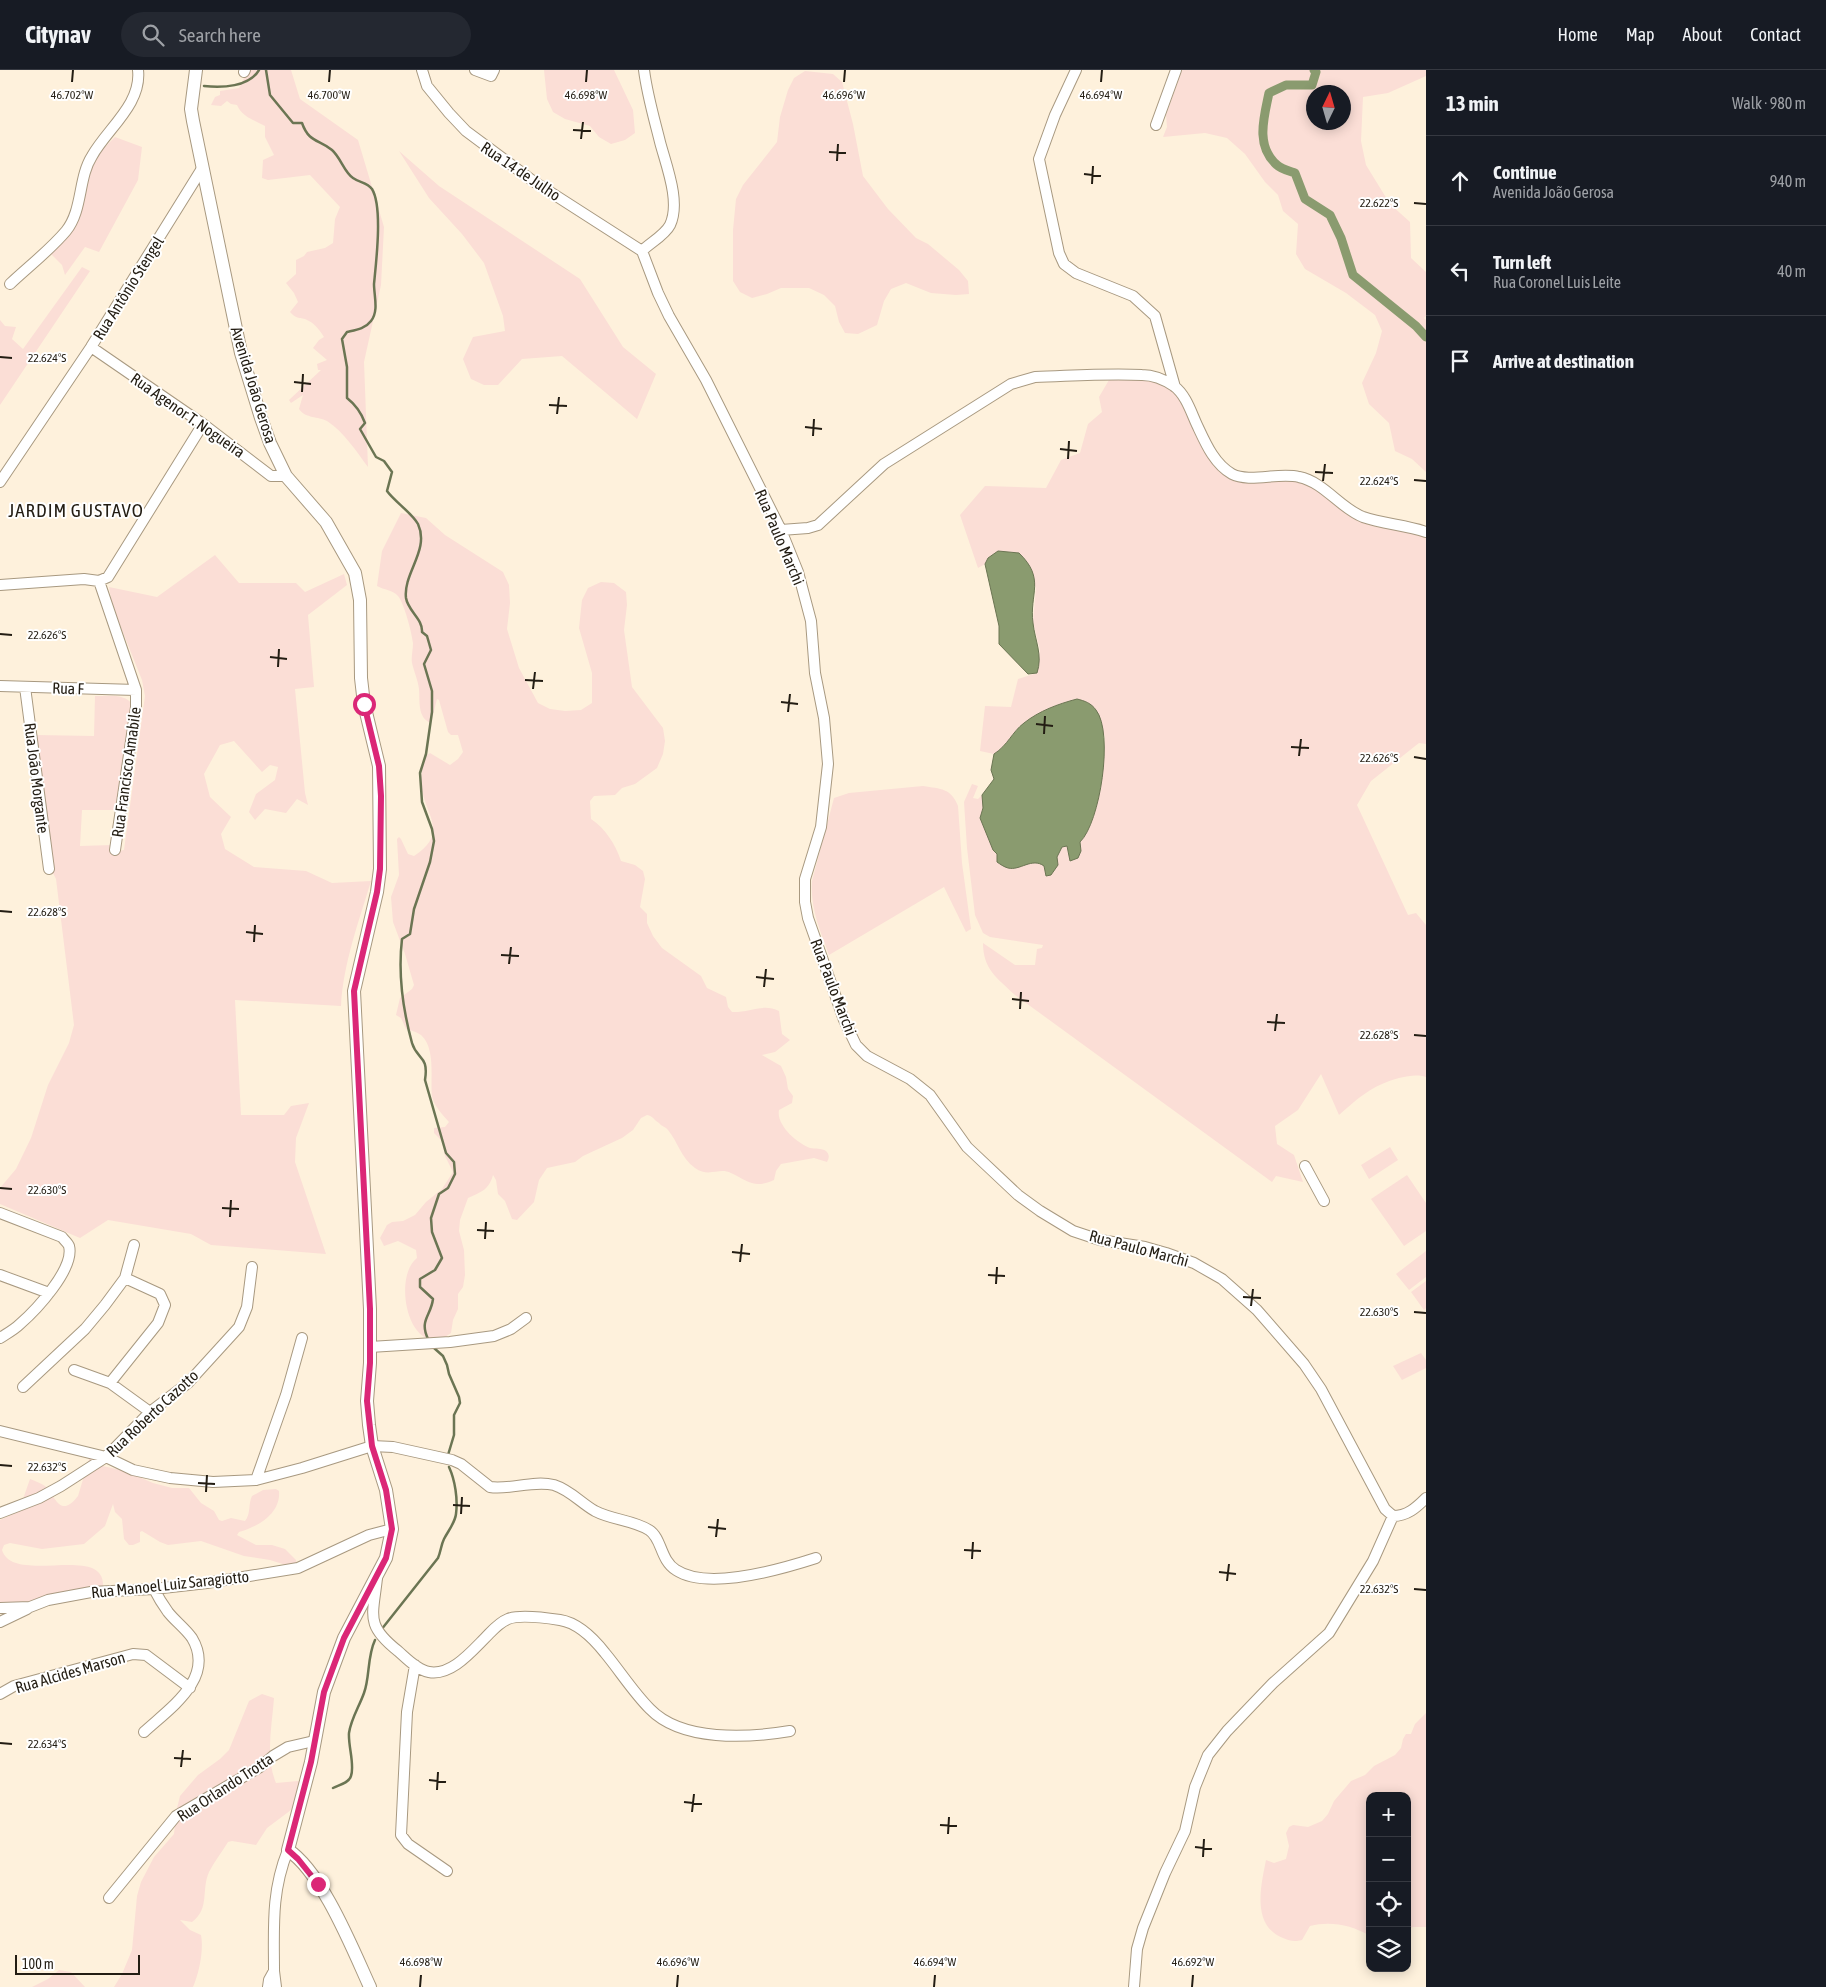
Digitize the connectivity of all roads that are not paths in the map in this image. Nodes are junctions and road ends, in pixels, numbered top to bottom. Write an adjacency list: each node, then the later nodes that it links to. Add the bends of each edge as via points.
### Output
1 (138, 70): 12 (street, via 129,105 86,166 74,215 66,230)
2 (196, 70): 10 (main road, Avenida João Gerosa, via 191,109)
3 (422, 70): 11 (street, Rua 14 de Julho, via 427,86 466,131 533,181)
4 (475, 70): 8 (street, via 491,76)
5 (644, 70): 11 (street, via 674,203 670,224)
6 (1076, 70): 14 (street, via 1039,159 1059,253 1064,264 1076,272 1133,296 1155,316)
7 (1176, 70): 9 (street)
8 (494, 72)
9 (1156, 125)
10 (203, 167): 13 (street, Rua Antônio Stengel); 16 (main road, Avenida João Gerosa, via 241,353 270,444)
11 (642, 251): 18 (street, Rua Paulo Marchi, via 658,294 706,380)
12 (10, 284)
13 (91, 347): 15 (street, Rua Agenor T. Nogueira); 17 (street, Rua Antônio Stengel)
14 (1175, 387): 18 (street, via 1161,379 1143,375 1020,380 884,464 818,525); 19 (street, via 1186,400 1208,448 1228,472 1238,477 1300,477 1314,482 1363,517)
15 (203, 424): 16 (street, Rua Agenor T. Nogueira, via 271,476); 20 (street, via 108,577)
16 (286, 476): 38 (main road, Avenida João Gerosa, via 326,522 355,572 360,600 364,704 379,766 380,869 354,991)
17 (0, 482)
18 (780, 530): 49 (street, Rua Paulo Marchi, via 798,572 811,621 828,764 825,807 805,879 805,902 844,1020 856,1045 867,1056 910,1079 930,1095 967,1147 999,1179 1040,1211 1073,1231 1100,1240 1145,1247 1194,1263 1228,1284 1257,1310 1304,1364 1352,1445 1380,1503)
19 (1426, 532)
20 (99, 581): 21 (street, via 84,579); 24 (street, Rua Francisco Amabile)
21 (0, 585)
22 (0, 686): 23 (street, Rua F)
23 (25, 687): 24 (street, Rua F); 26 (street, Rua João Morgante)
24 (136, 690): 25 (street, Rua Francisco Amabile)
25 (116, 850)
26 (49, 869)
27 (1305, 1166): 28 (street)
28 (1324, 1201)
29 (0, 1213): 34 (street, via 62,1237 68,1245 66,1264)
30 (134, 1245): 33 (street)
31 (252, 1267): 42 (street, Rua Roberto Cazotto, via 247,1307 239,1327 188,1383)
32 (0, 1275): 34 (street)
33 (125, 1278): 40 (street, via 160,1294 165,1305 158,1323); 41 (street, via 86,1329)
34 (49, 1293): 36 (street, via 18,1326)
35 (526, 1318): 38 (street, via 494,1336)
36 (0, 1338)
37 (302, 1338): 46 (street)
38 (370, 1347): 44 (main road, Avenida João Gerosa, via 367,1401)
39 (74, 1370): 40 (street)
40 (110, 1383): 42 (street)
41 (23, 1387)
42 (150, 1412): 45 (street, Rua Roberto Cazotto)
43 (0, 1431): 45 (street)
44 (372, 1446): 46 (street); 50 (main road, Avenida João Gerosa, via 386,1490); 51 (street, via 393,1447 452,1460 490,1487 546,1484 560,1488 596,1511 648,1529 658,1540 668,1563 686,1575 746,1576)
45 (106, 1457): 46 (street, via 133,1470 170,1478 213,1482); 48 (street, Rua Roberto Cazotto, via 39,1498)
46 (256, 1480)
47 (1426, 1498): 49 (street, via 1411,1512)
48 (0, 1513)
49 (1393, 1516): 68 (street, via 1373,1561 1329,1633 1273,1683 1208,1756 1195,1787 1185,1830 1143,1928 1137,1949)
50 (392, 1529): 52 (main road, Avenida João Gerosa, via 386,1558); 53 (street, Rua Manoel Luiz Saragiotto, via 369,1535 298,1568 207,1584)
51 (816, 1558)
52 (378, 1574): 57 (street, via 374,1625 386,1642); 62 (main road, Avenida João Gerosa, via 335,1658)
53 (154, 1589): 54 (street, Rua Manoel Luiz Saragiotto, via 91,1592); 58 (street, via 167,1611 192,1638 197,1651 196,1678)
54 (30, 1607): 55 (street, Rua Manoel Luiz Saragiotto); 56 (street)
55 (0, 1608)
56 (0, 1622)
57 (414, 1665): 60 (street, via 428,1672 441,1672 452,1667 508,1618 562,1620 589,1636 650,1710 669,1724 727,1736 760,1736); 64 (street, via 407,1712 401,1835 408,1844)
58 (190, 1688): 59 (street, Rua Alcides Marson, via 146,1654 133,1654 14,1686); 61 (street)
59 (0, 1694)
60 (790, 1731)
61 (144, 1732)
62 (314, 1741): 63 (main road, Avenida João Gerosa); 65 (street, Rua Orlando Trotta, via 288,1747 176,1816)
63 (288, 1850): 66 (street, via 274,1904); 67 (main road, via 308,1872 334,1911)
64 (447, 1872)
65 (109, 1898)
66 (269, 1982)
67 (370, 1987)
68 (1134, 1987)

